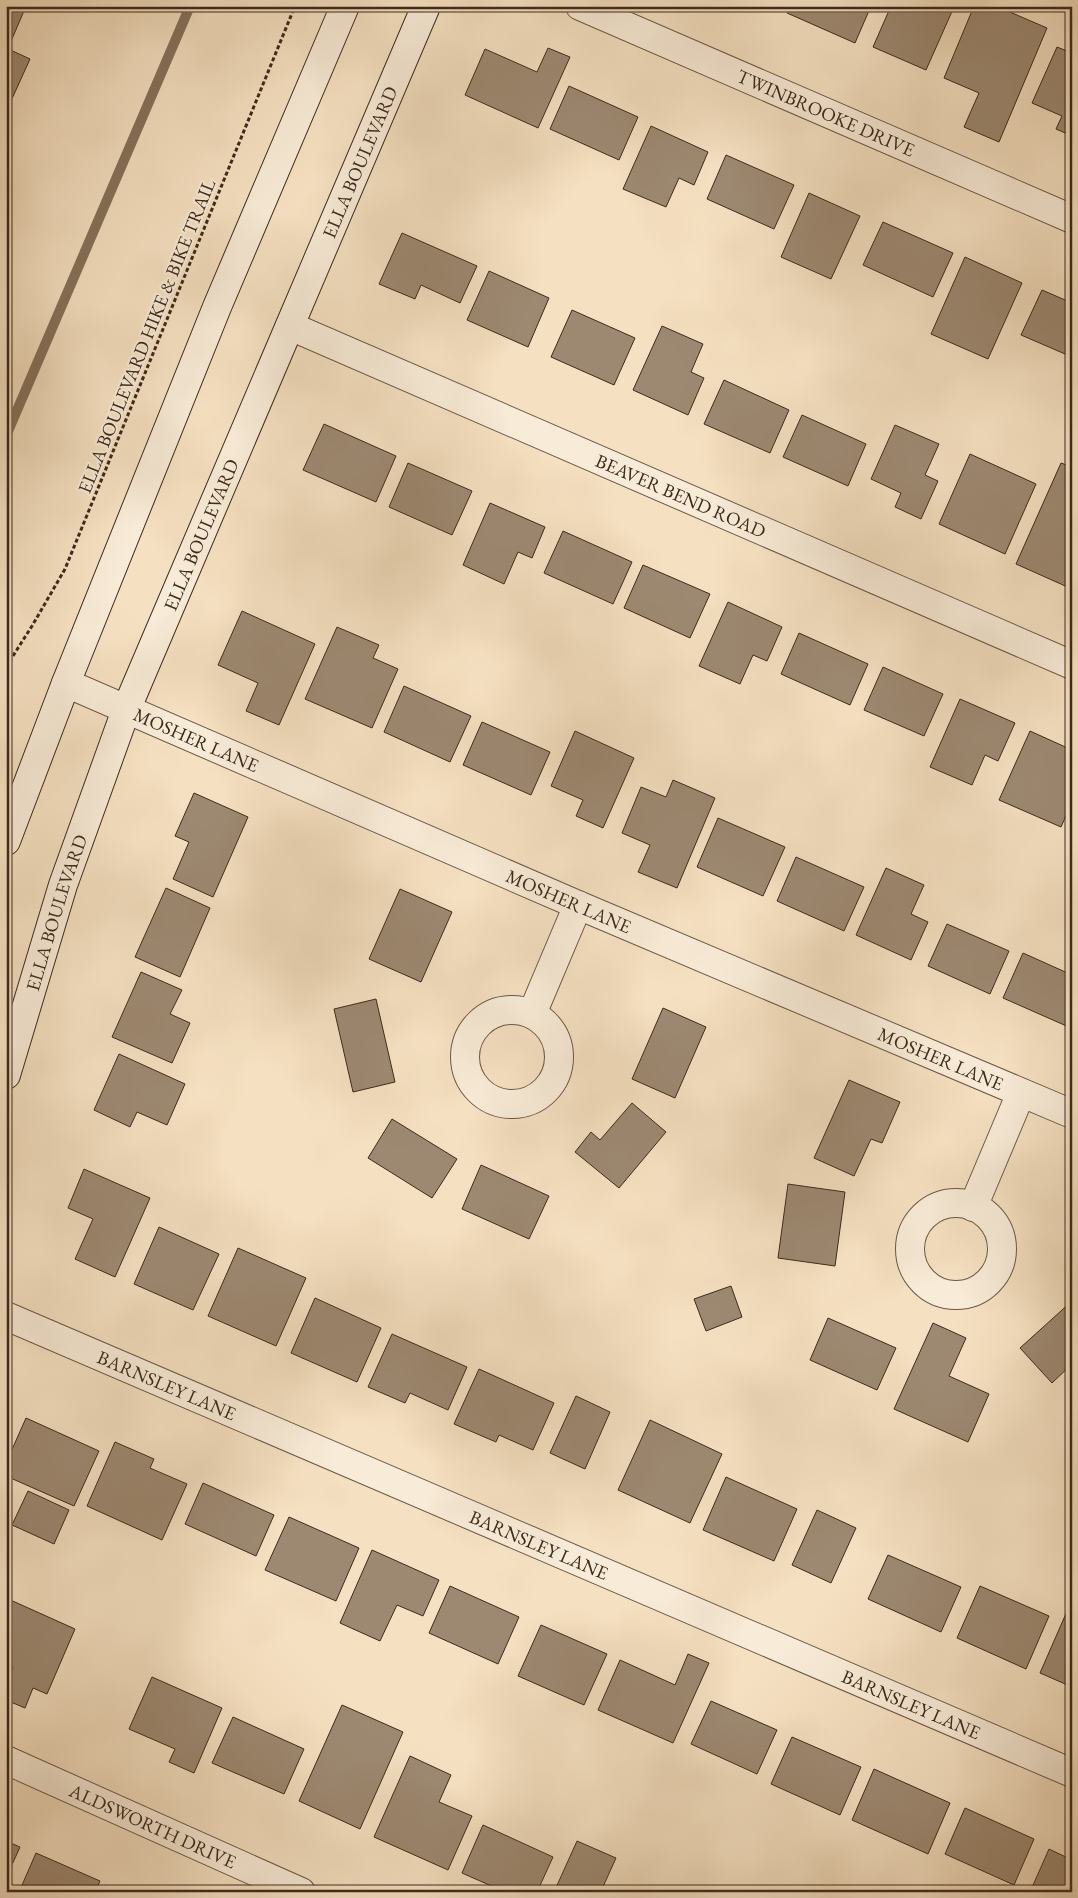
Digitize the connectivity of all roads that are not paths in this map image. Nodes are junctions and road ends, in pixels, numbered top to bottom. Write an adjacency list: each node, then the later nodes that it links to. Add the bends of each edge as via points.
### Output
1 (345, 6): 7 (street, via 217,307)
2 (426, 6): 5 (street, ELLA BOULEVARD)
3 (580, 6): 4 (street, TWINBROOKE DRIVE)
4 (1072, 219)
5 (290, 326): 6 (street, BEAVER BEND ROAD); 8 (street, ELLA BOULEVARD)
6 (1072, 665)
7 (66, 683): 8 (street, MOSHER LANE); 9 (street)
8 (126, 710): 10 (street, MOSHER LANE); 12 (street, ELLA BOULEVARD, via 63,885)
9 (6, 841)
10 (578, 905): 11 (street); 13 (street, MOSHER LANE)
11 (532, 1014)
12 (6, 1075)
13 (1021, 1093): 14 (street, MOSHER LANE); 15 (street)
14 (1072, 1114)
15 (973, 1206)
16 (6, 1316): 18 (street, BARNSLEY LANE)
17 (6, 1760): 19 (street, ALDSWORTH DRIVE)
18 (1072, 1773)
19 (301, 1892)

